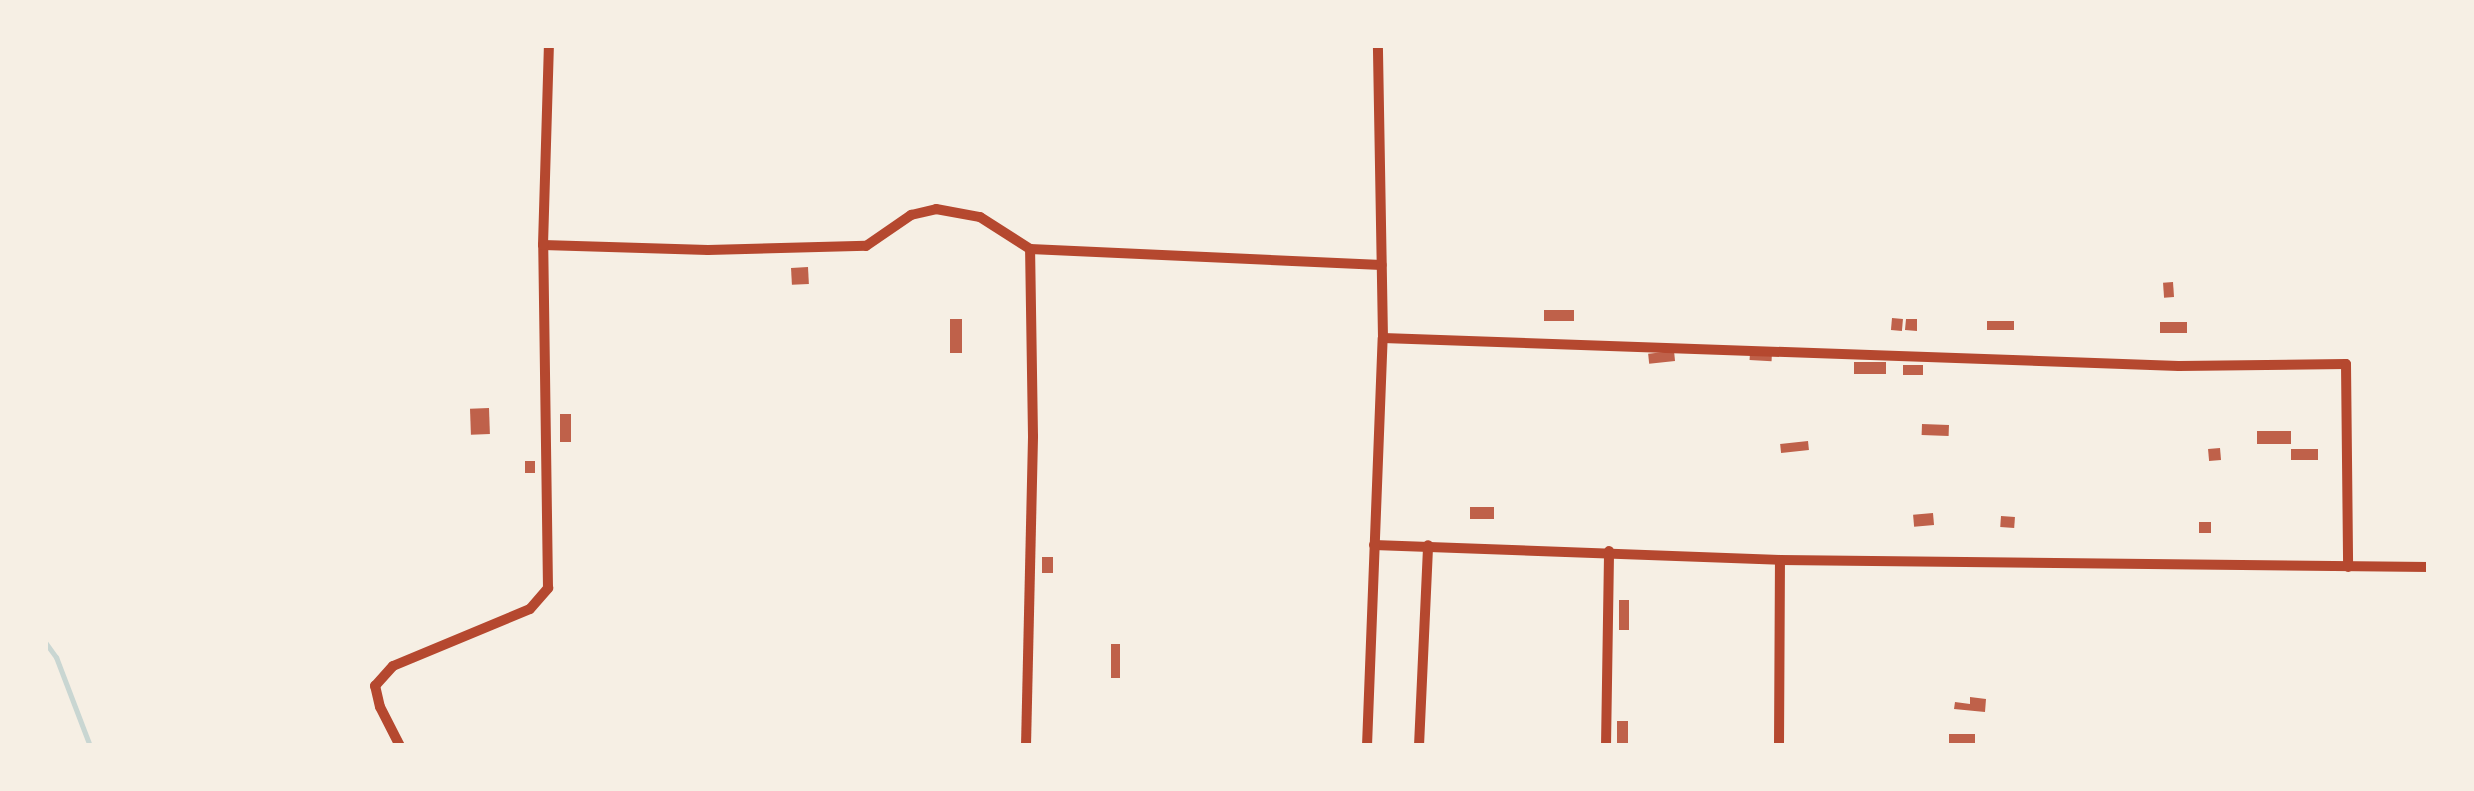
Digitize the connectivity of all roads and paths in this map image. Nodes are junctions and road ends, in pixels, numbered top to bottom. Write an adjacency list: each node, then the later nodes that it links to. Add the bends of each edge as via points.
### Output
1 (548, 45): 3 (street)
2 (1378, 45): 5 (street)
3 (544, 246): 4 (street, via 866,246 912,215 936,209 980,217); 13 (street, via 548,588 530,609 393,666 375,686)
4 (1030, 248): 5 (street); 14 (street)
5 (1382, 265): 6 (street)
6 (1384, 338): 7 (street); 11 (street, via 2180,366 2346,364)
7 (1374, 545): 8 (street); 15 (street)
8 (1428, 545): 9 (street); 16 (street)
9 (1609, 551): 10 (street); 17 (street)
10 (1780, 560): 11 (street); 18 (street)
11 (2348, 567): 12 (street)
12 (2429, 567)
13 (400, 746)
14 (1026, 746)
15 (1368, 746)
16 (1419, 746)
17 (1606, 746)
18 (1779, 746)

